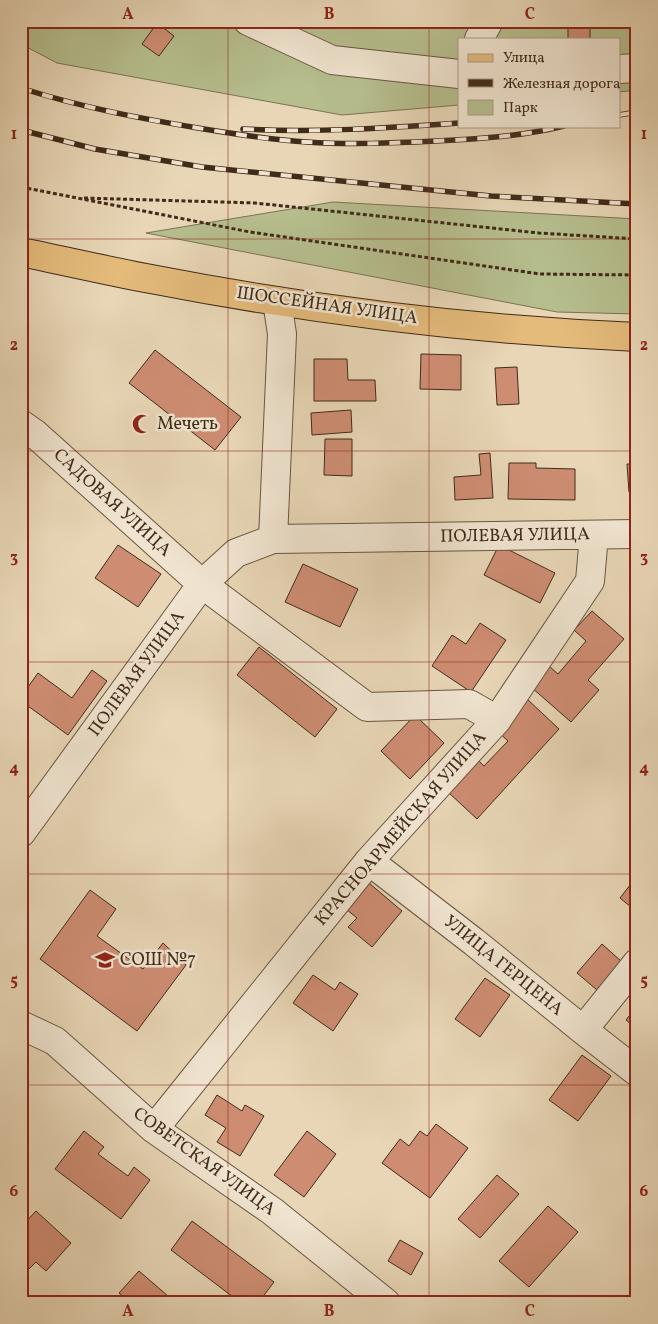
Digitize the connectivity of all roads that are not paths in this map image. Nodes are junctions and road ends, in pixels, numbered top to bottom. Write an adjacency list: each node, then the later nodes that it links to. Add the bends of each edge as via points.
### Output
1 (248, 21): 6 (street, via 332,60)
2 (489, 21): 3 (street)
3 (480, 38)
4 (637, 68): 5 (street)
5 (620, 69)
6 (458, 73)
7 (21, 252): 8 (main road, ШОССЕЙНАЯ УЛИЦА)
8 (278, 301): 9 (main road, ШОССЕЙНАЯ УЛИЦА, via 548,333); 13 (street, via 282,334)
9 (637, 337)
10 (21, 424): 14 (street, САДОВАЯ УЛИЦА)
11 (637, 534): 12 (street, ПОЛЕВАЯ УЛИЦА)
12 (594, 535): 13 (street, ПОЛЕВАЯ УЛИЦА); 15 (street, КРАСНОАРМЕЙСКАЯ УЛИЦА, via 590,581)
13 (273, 539): 14 (street, ПОЛЕВАЯ УЛИЦА, via 236,553)
14 (202, 584): 15 (street, САДОВАЯ УЛИЦА, via 367,707 469,704); 16 (street, ПОЛЕВАЯ УЛИЦА)
15 (497, 720): 17 (street, КРАСНОАРМЕЙСКАЯ УЛИЦА)
16 (21, 833)
17 (369, 861): 20 (street, УЛИЦА ГЕРЦЕНА); 22 (street, КРАСНОАРМЕЙСКАЯ УЛИЦА)
18 (637, 963): 20 (street)
19 (21, 1025): 22 (street, СОВЕТСКАЯ УЛИЦА, via 55,1041)
20 (583, 1030): 21 (street, УЛИЦА ГЕРЦЕНА)
21 (637, 1072)
22 (154, 1129): 23 (street, СОВЕТСКАЯ УЛИЦА, via 272,1212)
23 (386, 1303)

